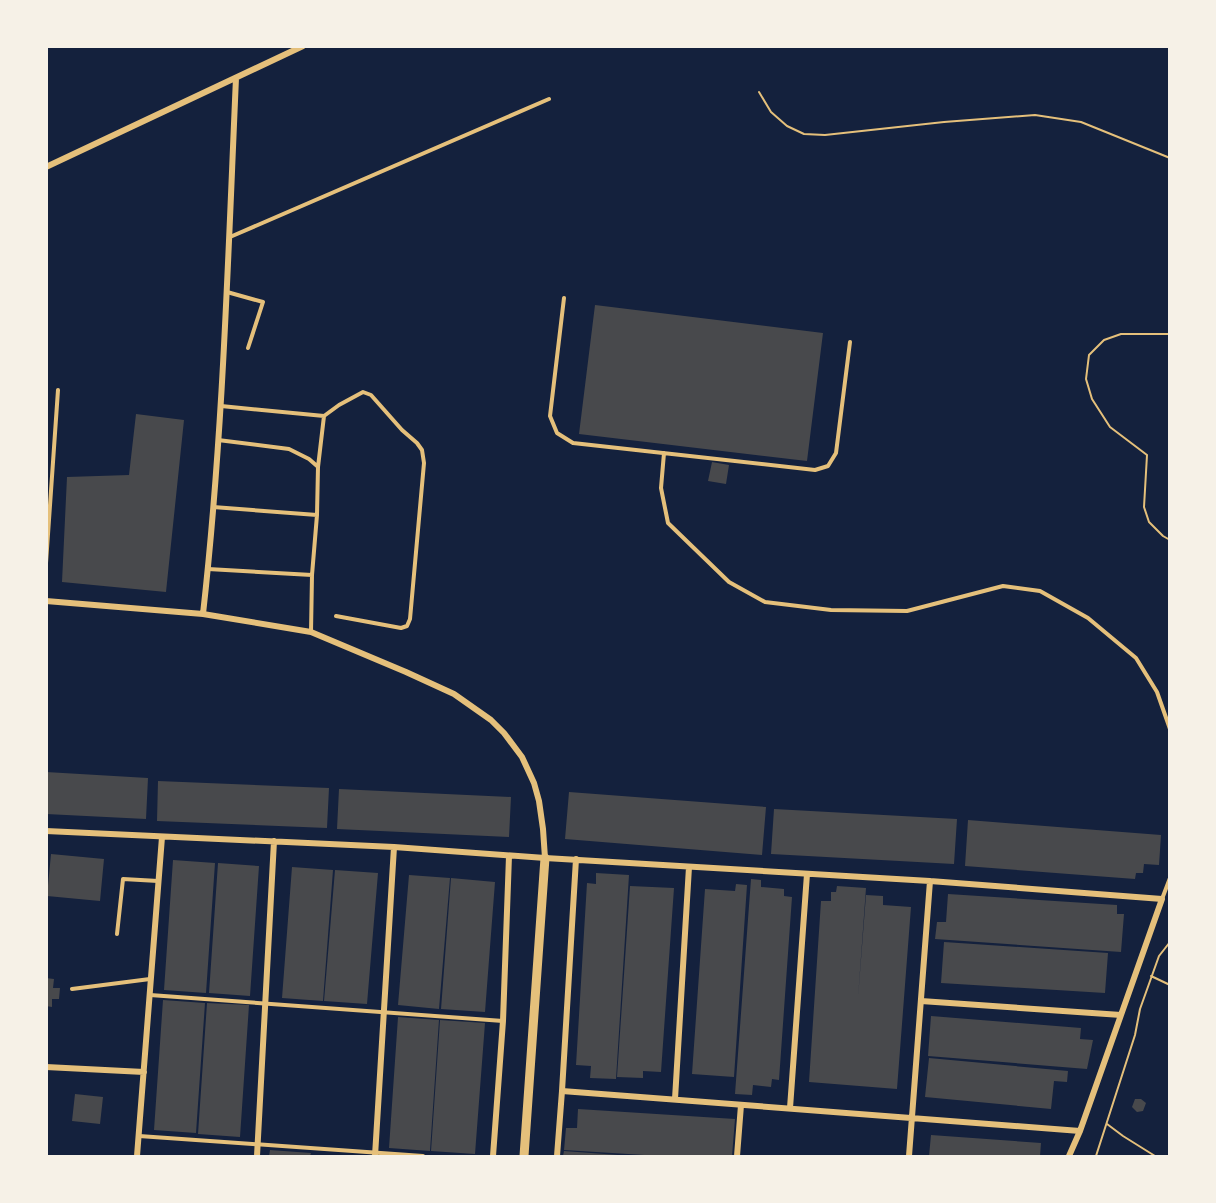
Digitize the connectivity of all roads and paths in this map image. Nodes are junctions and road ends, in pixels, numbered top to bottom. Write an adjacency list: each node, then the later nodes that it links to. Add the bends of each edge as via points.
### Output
1 (303, 46): 2 (street)
2 (236, 78): 6 (street); 7 (street)
3 (759, 92): 5 (path, via 771,112 804,134 1035,115 1081,122)
4 (549, 99): 7 (lane)
5 (1170, 158)
6 (46, 167)
7 (229, 237): 8 (street)
8 (226, 292): 12 (lane, via 263,302); 14 (street)
9 (564, 298): 17 (lane, via 550,416 557,433 573,443)
10 (1170, 334): 21 (path, via 1121,334 1104,340 1089,355 1086,378 1092,399 1110,427 1147,455 1144,507 1149,522)
11 (850, 342): 17 (lane, via 836,453 828,466 815,470)
12 (248, 348)
13 (58, 390): 22 (lane)
14 (220, 406): 15 (lane); 16 (street)
15 (324, 416): 18 (lane); 27 (lane, via 363,392 371,395 417,443 424,463 407,626)
16 (218, 440): 18 (lane, via 289,449); 19 (street)
17 (664, 453): 29 (lane, via 661,488 668,523 729,582 765,602 831,610 907,612 1003,586 1040,591 1088,618 1136,658 1156,692)
18 (318, 466): 20 (lane)
19 (213, 507): 20 (lane); 23 (street)
20 (317, 515): 24 (lane)
21 (1170, 540)
22 (46, 563)
23 (208, 569): 24 (lane); 26 (street)
24 (312, 575): 28 (lane)
25 (46, 602): 26 (street)
26 (203, 614): 28 (street)
27 (336, 616)
28 (311, 632): 35 (street, via 454,694 491,720 522,757 534,783)
29 (1170, 729)
30 (46, 831): 31 (street)
31 (162, 837): 32 (street); 41 (street)
32 (274, 841): 33 (street); 51 (street)
33 (393, 847): 34 (street); 52 (street)
34 (509, 855): 35 (street); 54 (street)
35 (545, 858): 36 (street); 71 (street)
36 (576, 859): 37 (street); 57 (street)
37 (689, 867): 38 (street); 58 (street)
38 (807, 874): 40 (street); 60 (street)
39 (1170, 878): 42 (lane)
40 (930, 881): 42 (street); 50 (street)
41 (159, 882): 43 (lane, via 123,879); 46 (street)
42 (1162, 899): 53 (street)
43 (117, 934)
44 (1170, 942): 45 (path)
45 (1151, 976): 47 (path); 62 (path)
46 (151, 979): 48 (lane); 49 (street)
47 (1170, 985)
48 (72, 989)
49 (150, 995): 51 (lane); 56 (street)
50 (921, 1001): 53 (street); 61 (street)
51 (265, 1004): 52 (lane); 65 (street)
52 (384, 1012): 54 (lane); 66 (street)
53 (1121, 1015): 63 (street)
54 (503, 1021): 70 (street)
55 (46, 1067): 56 (street)
56 (144, 1072): 64 (street)
57 (562, 1091): 58 (street); 72 (street)
58 (675, 1100): 59 (street)
59 (741, 1105): 60 (street); 73 (street)
60 (790, 1108): 61 (street)
61 (912, 1118): 63 (street); 74 (street)
62 (1107, 1124): 76 (path); 77 (path)
63 (1080, 1131): 75 (street)
64 (139, 1136): 65 (lane); 67 (street)
65 (257, 1145): 66 (lane); 68 (street)
66 (375, 1155): 69 (lane)
67 (137, 1156)
68 (256, 1156)
69 (423, 1156)
70 (493, 1156)
71 (524, 1156)
72 (557, 1156)
73 (736, 1156)
74 (909, 1156)
75 (1069, 1156)
76 (1096, 1156)
77 (1155, 1156)

